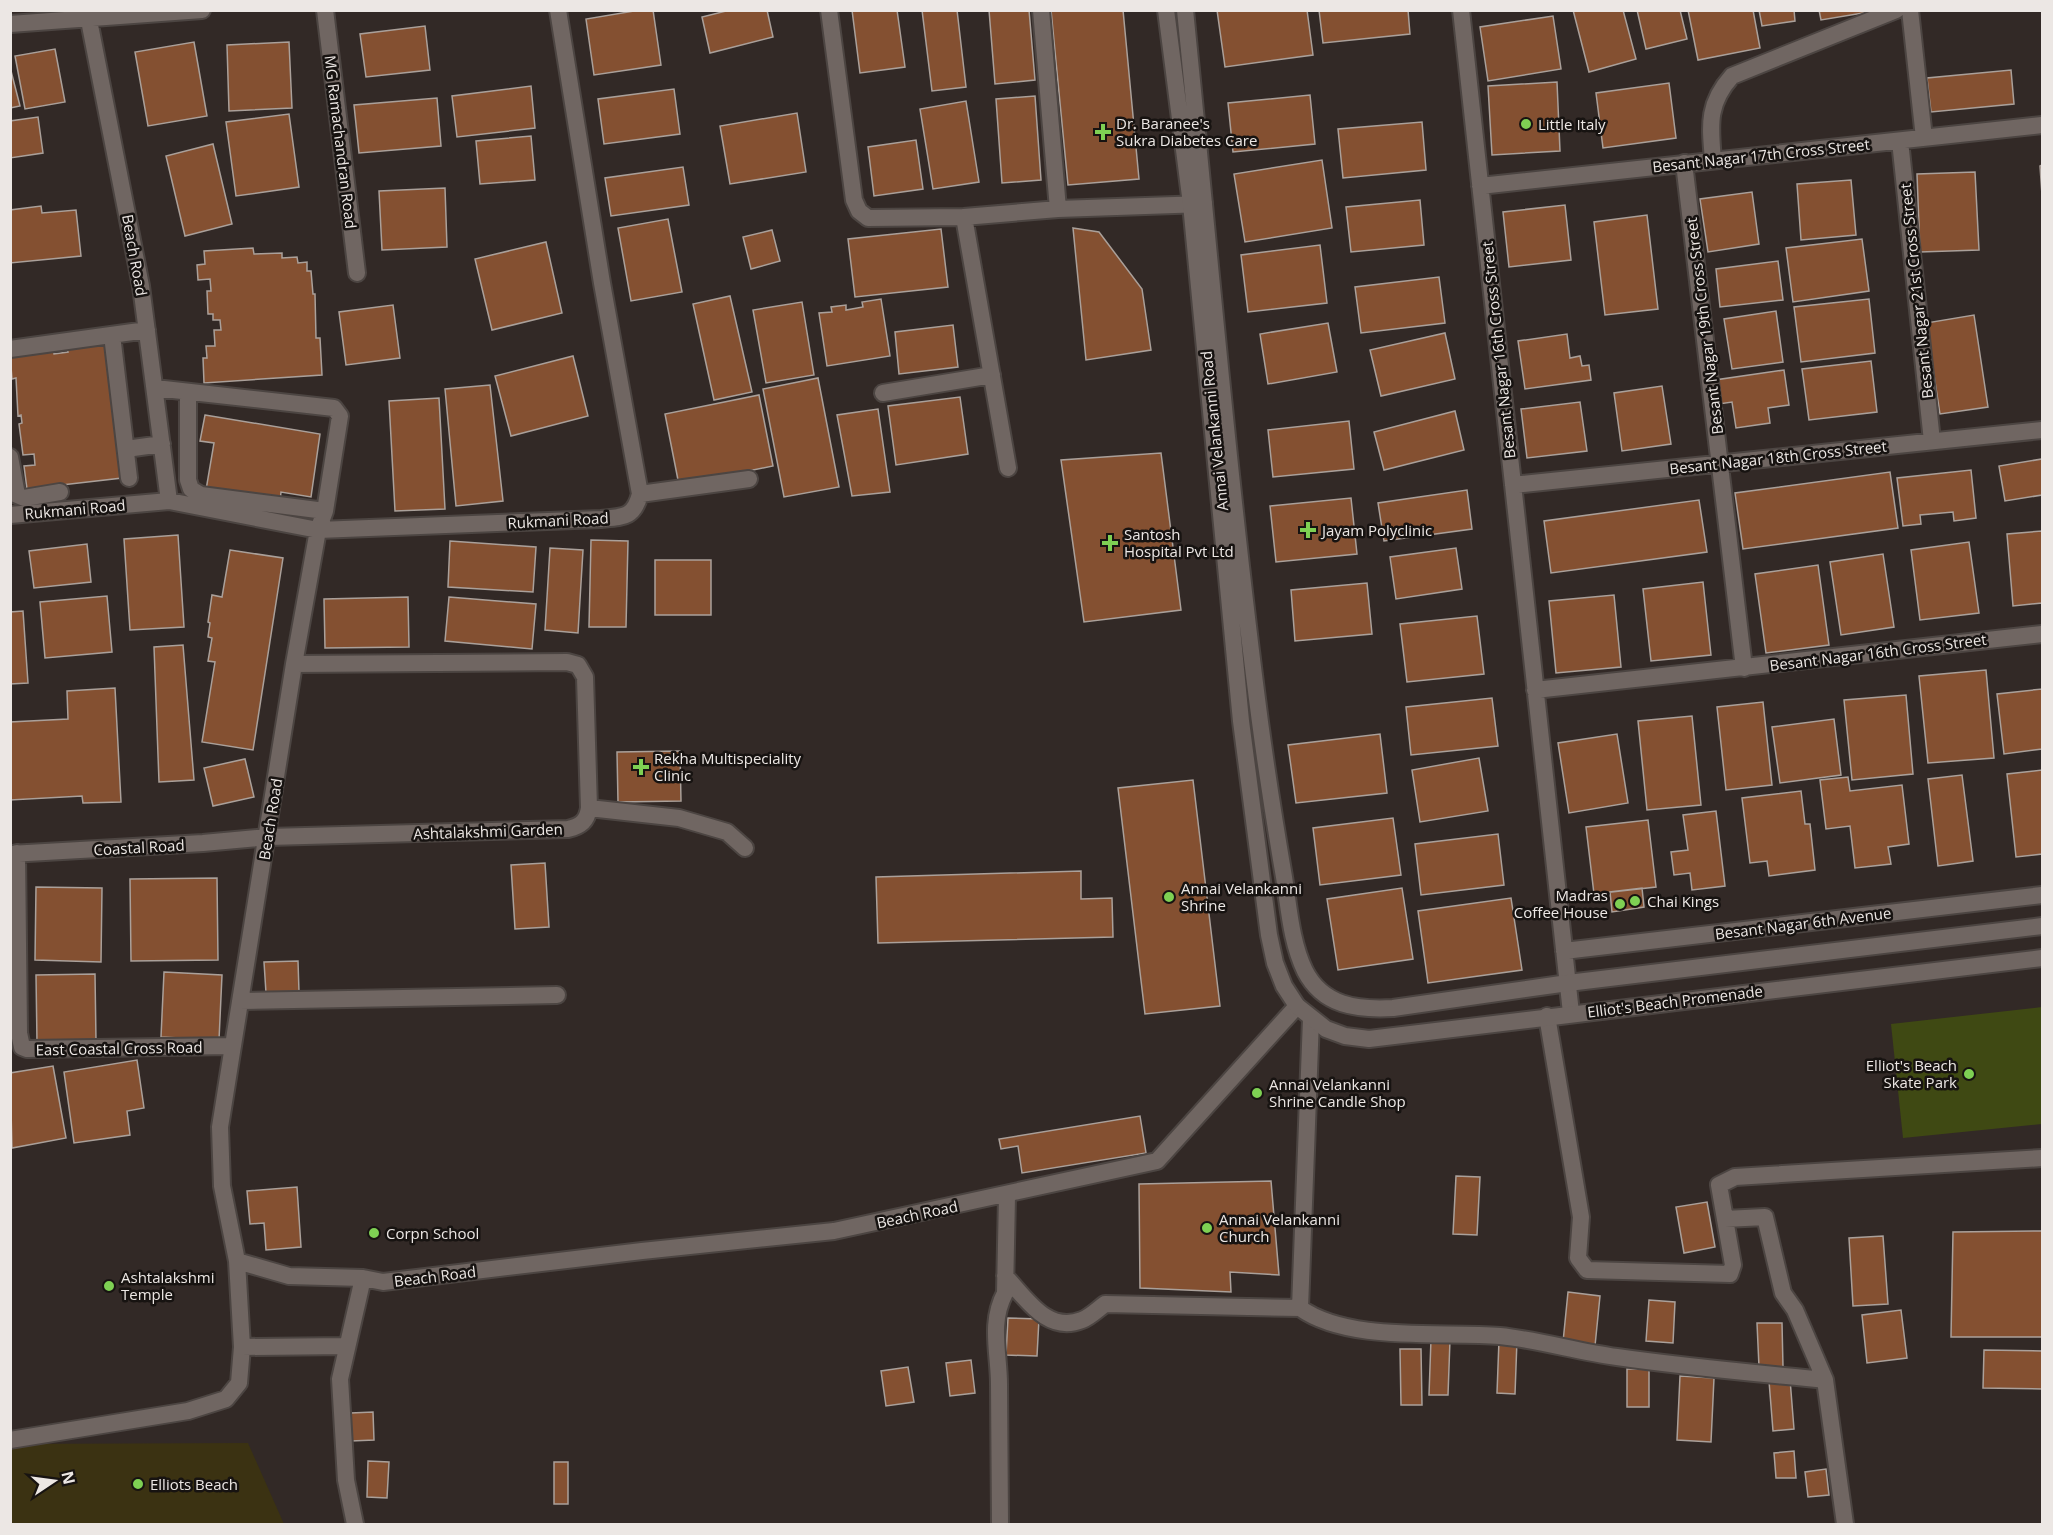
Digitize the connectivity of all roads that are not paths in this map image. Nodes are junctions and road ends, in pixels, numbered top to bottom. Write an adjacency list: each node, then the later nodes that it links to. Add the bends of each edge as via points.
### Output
1 (202, 10): 11 (street)
2 (325, 10): 22 (street, MG Ramachandran Road)
3 (558, 10): 41 (street)
4 (829, 10): 21 (street, via 854,200 859,211 868,218)
5 (1041, 10): 20 (street)
6 (1167, 10): 19 (street, Annai Velankanni Road)
7 (1185, 10): 19 (street, Annai Velankanni Road)
8 (1461, 10): 18 (street, Besant Nagar 16th Cross Street)
9 (1896, 10): 16 (street, via 1732,76 1718,92 1712,110)
10 (1910, 10): 14 (street)
11 (88, 14): 12 (street); 23 (street, Beach Road)
12 (10, 24)
13 (2043, 125): 14 (street, Besant Nagar 17th Cross Street)
14 (1924, 138): 15 (street, Besant Nagar 17th Cross Street)
15 (1900, 141): 16 (street, Besant Nagar 17th Cross Street); 31 (street, Besant Nagar 21st Cross Street)
16 (1713, 160): 17 (street, Besant Nagar 17th Cross Street)
17 (1684, 163): 18 (street, Besant Nagar 17th Cross Street); 35 (street, Besant Nagar 19th Cross Street)
18 (1480, 186): 39 (street, Besant Nagar 16th Cross Street)
19 (1198, 204): 20 (street); 50 (street, Annai Velankanni Road); 51 (street, Annai Velankanni Road)
20 (1058, 209): 21 (street)
21 (964, 217): 26 (street)
22 (357, 273)
23 (147, 330): 24 (street); 27 (street, Beach Road)
24 (112, 335): 25 (street); 33 (street)
25 (10, 349)
26 (992, 375): 29 (street); 36 (street)
27 (155, 388): 28 (street); 32 (street, Beach Road)
28 (188, 392): 43 (street, via 191,489 201,495); 43 (street, Beach Road, via 334,408 340,425)
29 (883, 393)
30 (2043, 429): 31 (street, Besant Nagar 18th Cross Street)
31 (1932, 441): 35 (street, Besant Nagar 18th Cross Street)
32 (162, 444): 33 (street); 42 (street, Beach Road)
33 (126, 449): 37 (street)
34 (10, 457): 40 (street, via 16,495 24,498)
35 (1720, 463): 39 (street, Besant Nagar 18th Cross Street); 48 (street, Besant Nagar 19th Cross Street)
36 (1008, 468)
37 (129, 478)
38 (749, 479): 41 (street)
39 (1513, 485): 49 (street, Besant Nagar 16th Cross Street)
40 (60, 492)
41 (640, 494): 45 (street, Rukmani Road, via 637,508 625,516)
42 (169, 501): 44 (street, Rukmani Road); 45 (street, Rukmani Road)
43 (325, 511): 45 (street, Beach Road)
44 (10, 515)
45 (318, 530): 47 (street, Beach Road)
46 (2043, 634): 48 (street, Besant Nagar 16th Cross Street)
47 (294, 664): 52 (street, via 578,665 585,677); 53 (street, Beach Road)
48 (1744, 668): 49 (street, Besant Nagar 16th Cross Street)
49 (1535, 690): 58 (street, Besant Nagar 16th Cross Street)
50 (1263, 743): 51 (street); 62 (street, Annai Velankanni Road, via 1294,936 1306,971)
51 (1244, 747): 64 (street, Annai Velankanni Road, via 1275,963)
52 (589, 808): 53 (street, Ashtalakshmi Garden, via 587,819 568,829); 54 (street, via 679,818 727,832)
53 (268, 837): 55 (street, Coastal Road); 63 (street, Beach Road)
54 (745, 848)
55 (14, 854): 68 (street, East Coastal Cross Road, via 22,1047)
56 (2043, 895): 58 (street, Besant Nagar 6th Avenue)
57 (2043, 926): 60 (street, Elliot's Beach Promenade)
58 (1564, 951): 60 (street, Besant Nagar 16th Cross Street)
59 (2043, 958): 65 (street, Elliot's Beach Promenade)
60 (1568, 983): 62 (street, Elliot's Beach Promenade, via 1393,1008 1342,1005); 65 (street, Besant Nagar 16th Cross Street)
61 (557, 995): 63 (street)
62 (1328, 997)
63 (240, 1001): 68 (street, Beach Road)
64 (1297, 1006): 67 (street, Annai Velankanni Road); 70 (street, Beach Road, via 1157,1161)
65 (1571, 1013): 66 (street, Elliot's Beach Promenade)
66 (1547, 1016): 67 (street, Elliot's Beach Promenade, via 1369,1039 1346,1036); 71 (street, via 1581,1217 1581,1265 1587,1270 1730,1274 1734,1269)
67 (1311, 1019): 75 (street)
68 (231, 1046): 72 (street, Beach Road, via 220,1138 222,1186)
69 (2043, 1158): 71 (street, via 1735,1177 1719,1185)
70 (1007, 1196): 73 (street); 74 (street, Beach Road, via 834,1232 382,1282)
71 (1725, 1219): 78 (street, via 1765,1217 1783,1293 1795,1310)
72 (237, 1261): 74 (street, Beach Road, via 289,1276); 77 (street)
73 (1005, 1275): 75 (street, via 1054,1324 1081,1321 1105,1304); 81 (street, via 994,1346 999,1374)
74 (363, 1278): 76 (street)
75 (1300, 1308): 78 (street, via 1317,1320 1405,1336 1502,1336 1637,1360)
76 (347, 1346): 77 (street); 80 (street, via 340,1379 346,1480)
77 (242, 1347): 79 (street, via 239,1383 226,1399 211,1406)
78 (1825, 1380): 82 (street)
79 (10, 1440)
80 (356, 1524)
81 (1000, 1524)
82 (1845, 1524)

